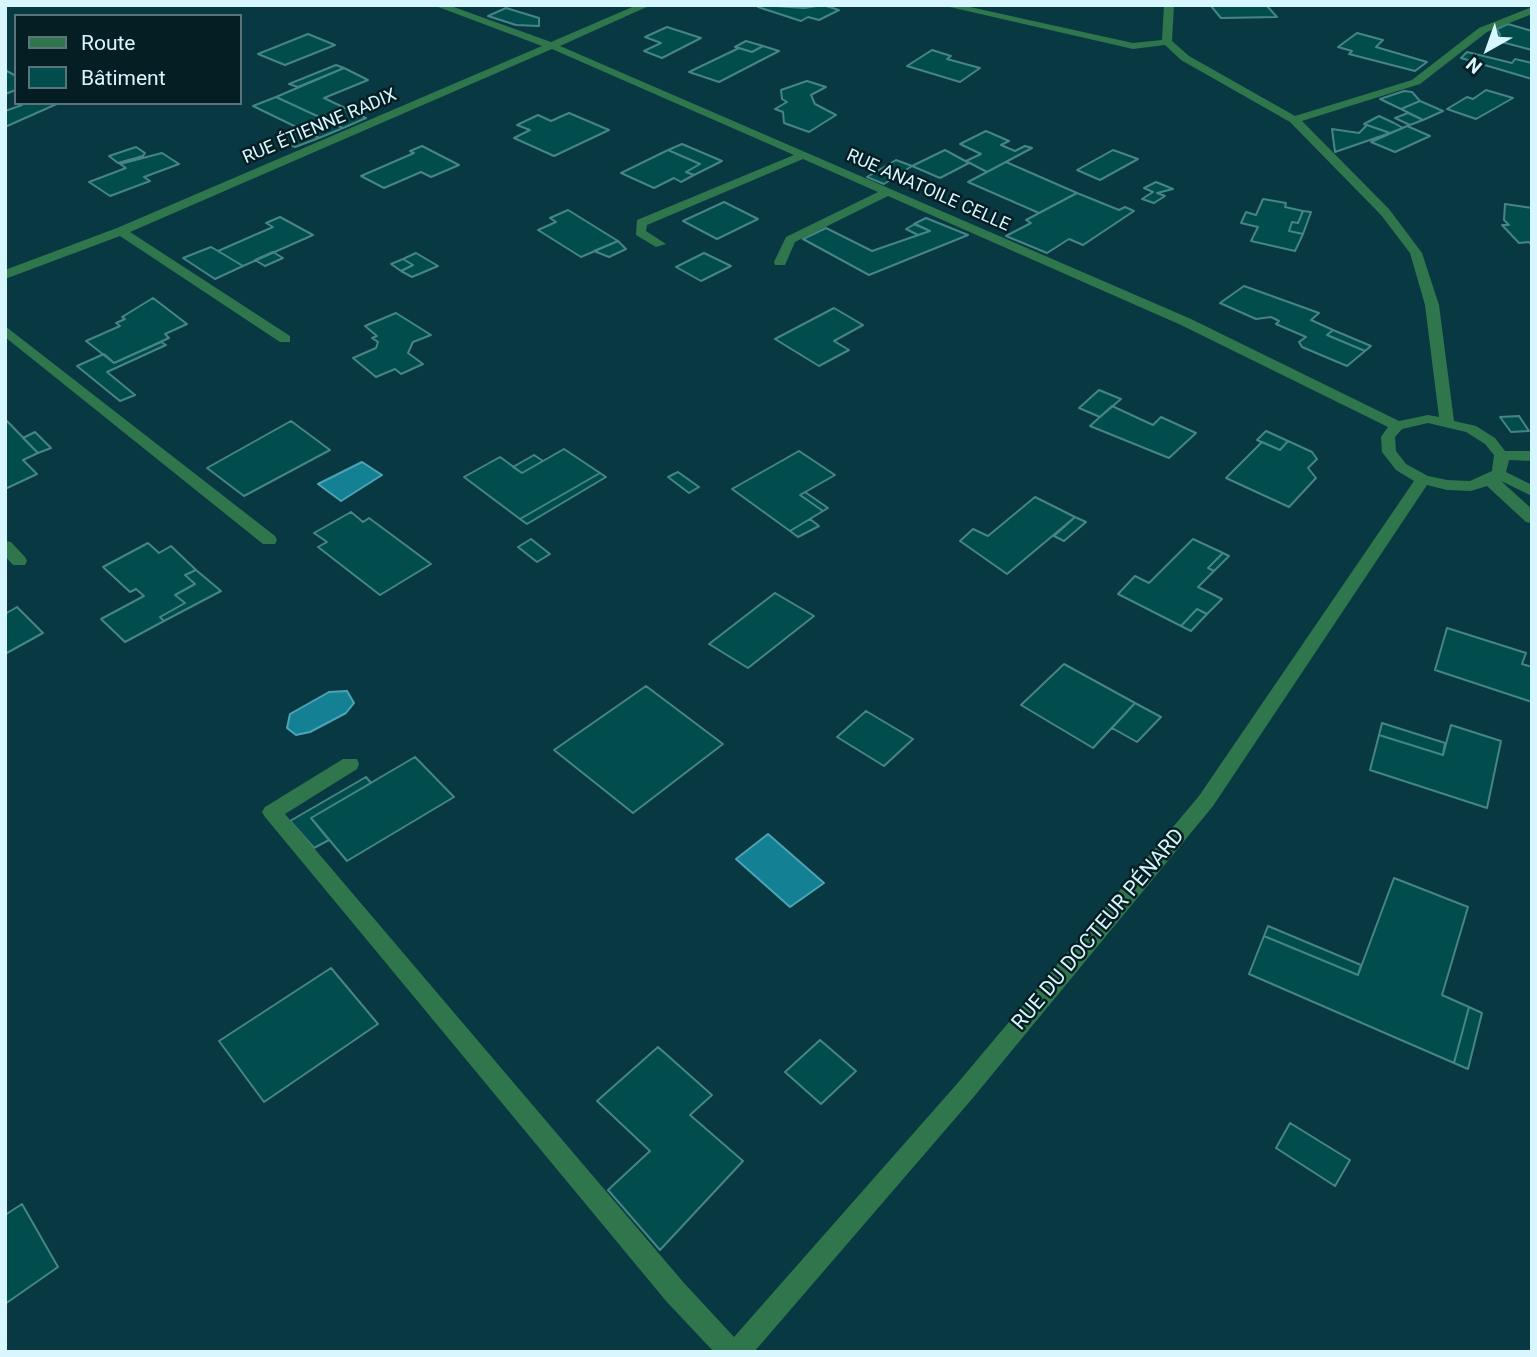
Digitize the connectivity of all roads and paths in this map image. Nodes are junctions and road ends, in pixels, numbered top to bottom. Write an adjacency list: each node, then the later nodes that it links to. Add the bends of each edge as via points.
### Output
1 (438, 5): 7 (street, RUE ANATOILE CELLE)
2 (646, 5): 7 (street, RUE ÉTIENNE RADIX)
3 (946, 5): 6 (street, via 1133,46)
4 (1169, 5): 6 (street)
5 (1532, 10): 8 (street, via 1483,30 1416,82)
6 (1167, 42): 8 (street, via 1185,58)
7 (555, 47): 9 (street, RUE ANATOILE CELLE); 11 (street, RUE ÉTIENNE RADIX)
8 (1294, 120): 17 (street, via 1385,212 1416,253 1432,305)
9 (804, 155): 10 (street, RUE ANATOILE CELLE); 12 (street, via 641,223 640,232)
10 (887, 192): 13 (street, via 790,240); 18 (street, RUE ANATOILE CELLE, via 1186,322)
11 (121, 230): 14 (street, RUE ÉTIENNE RADIX); 16 (street)
12 (660, 244)
13 (780, 262)
14 (5, 275)
15 (5, 330): 25 (street)
16 (285, 340)
17 (1447, 421): 18 (street, via 1428,419); 19 (street, via 1490,441)
18 (1397, 426): 22 (street, via 1388,437 1389,452 1401,467)
19 (1501, 456): 20 (street); 21 (street, via 1502,465)
20 (1532, 456)
21 (1494, 477): 22 (street, via 1471,486); 23 (street); 24 (street)
22 (1423, 479): 30 (street, RUE DU DOCTEUR PÉNARD, via 1206,801 955,1103)
23 (1532, 491)
24 (1532, 518)
25 (269, 540)
26 (5, 546): 27 (street)
27 (19, 561)
28 (350, 764): 29 (street, via 272,812 675,1292)
29 (731, 1352)
30 (737, 1352)

